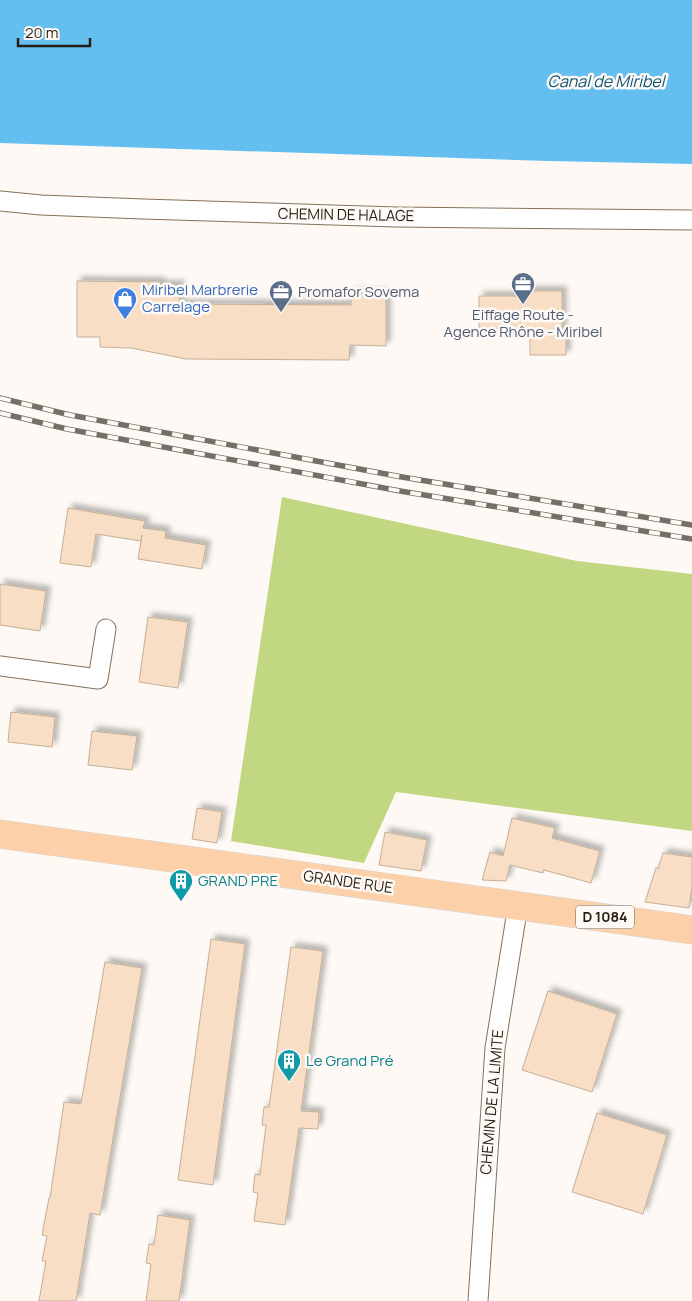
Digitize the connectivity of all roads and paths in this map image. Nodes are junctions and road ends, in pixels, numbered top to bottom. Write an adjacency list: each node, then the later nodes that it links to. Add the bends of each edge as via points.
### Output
1 (0, 201): 2 (street, CHEMIN DE HALAGE, via 387,216)
2 (692, 220)
3 (106, 629): 4 (street, via 98,679)
4 (0, 666)
5 (0, 834): 6 (main road, GRANDE RUE / D 1084)
6 (518, 905): 7 (main road, D 1084); 8 (street, CHEMIN DE LA LIMITE, via 495,1048)
7 (692, 930)
8 (478, 1301)

